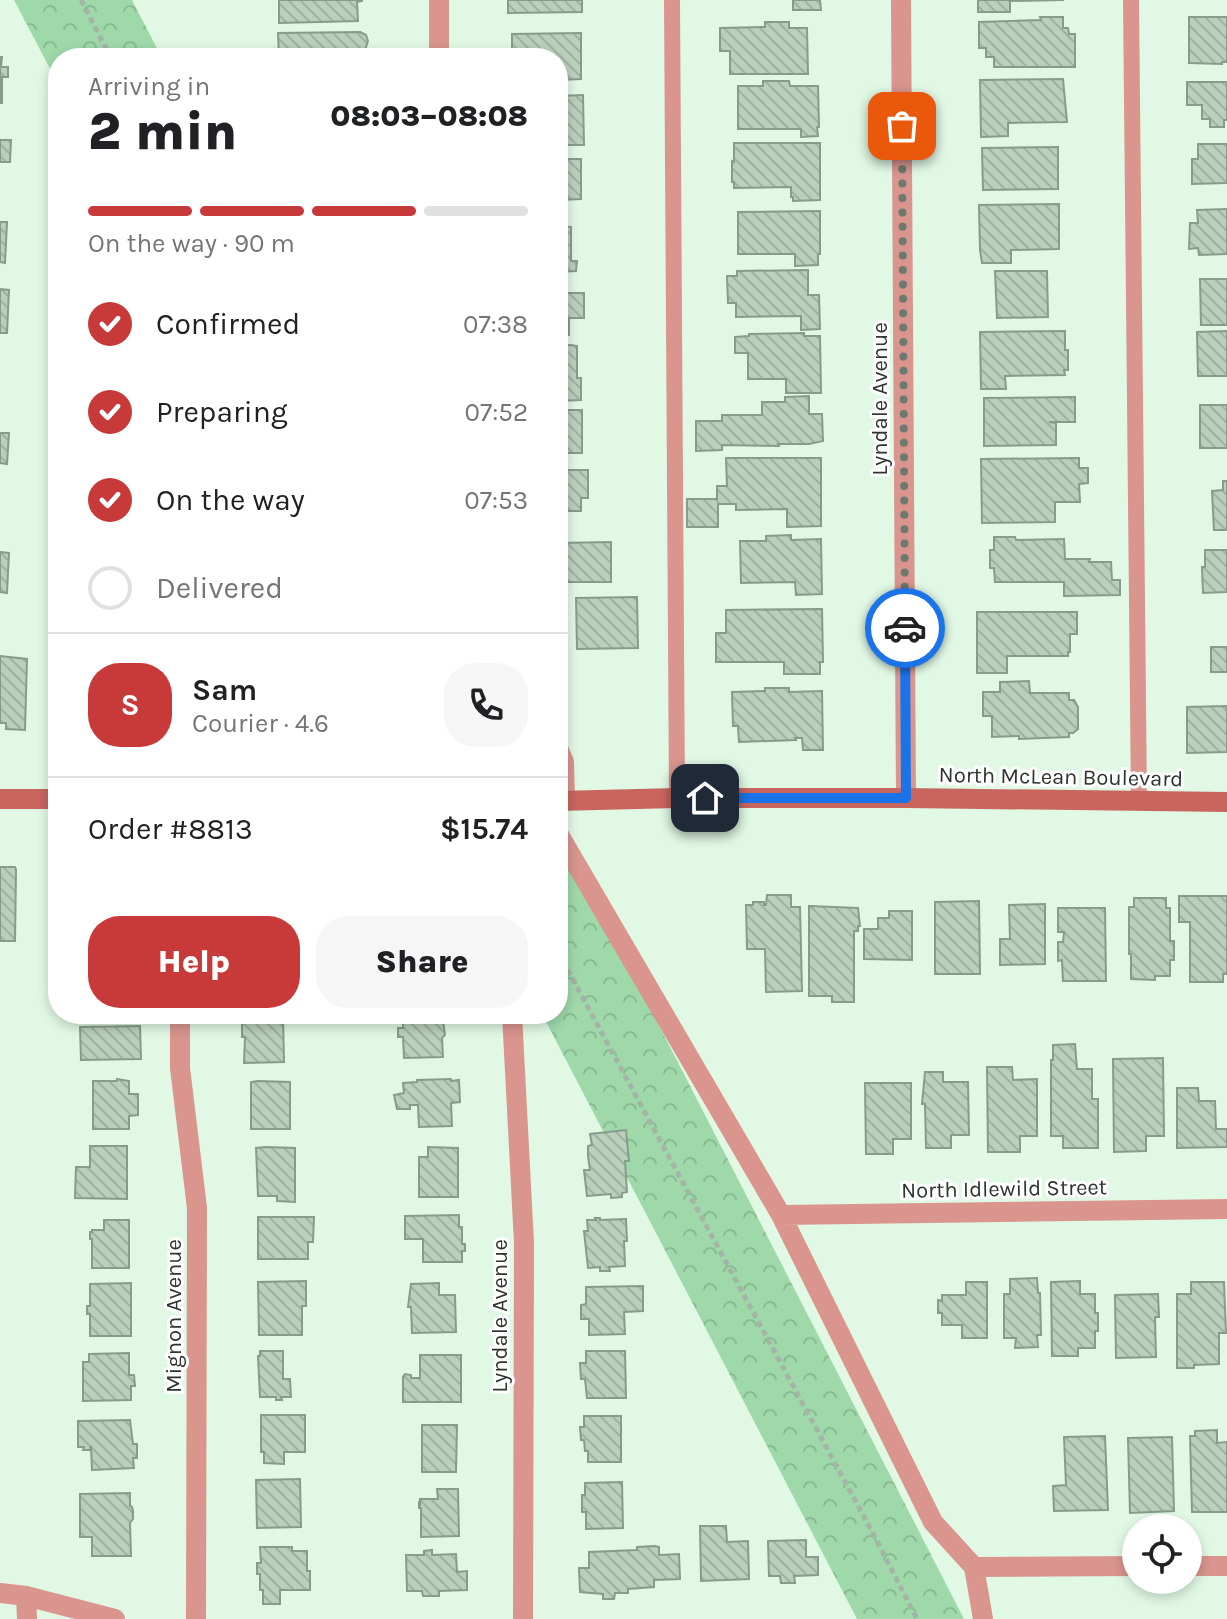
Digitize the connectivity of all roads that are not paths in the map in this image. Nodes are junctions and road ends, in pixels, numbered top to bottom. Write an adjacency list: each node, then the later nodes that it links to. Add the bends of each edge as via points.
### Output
1 (439, 0): 5 (street)
2 (672, 0): 6 (lane)
3 (901, 0): 7 (street, Lyndale Avenue)
4 (1131, 0): 11 (lane)
5 (439, 48)
6 (677, 798): 7 (main road, North McLean Boulevard); 10 (main road, North McLean Boulevard)
7 (906, 798): 11 (main road, North McLean Boulevard)
8 (0, 799): 9 (main road)
9 (48, 799)
10 (568, 801)
11 (1139, 802): 12 (main road, North McLean Boulevard)
12 (1227, 802)
13 (568, 850): 17 (street)
14 (180, 1024): 26 (street, Mignon Avenue, via 180,1068 197,1208)
15 (513, 1024): 27 (street, Lyndale Avenue, via 524,1243)
16 (1227, 1209): 17 (street, North Idlewild Street)
17 (781, 1215): 21 (street, via 933,1522)
18 (1122, 1566): 21 (street)
19 (1202, 1566): 20 (street)
20 (1227, 1566)
21 (974, 1567): 28 (street)
22 (0, 1593): 23 (street)
23 (26, 1596): 24 (street); 25 (street)
24 (27, 1619)
25 (115, 1619)
26 (196, 1619)
27 (523, 1619)
28 (983, 1619)

